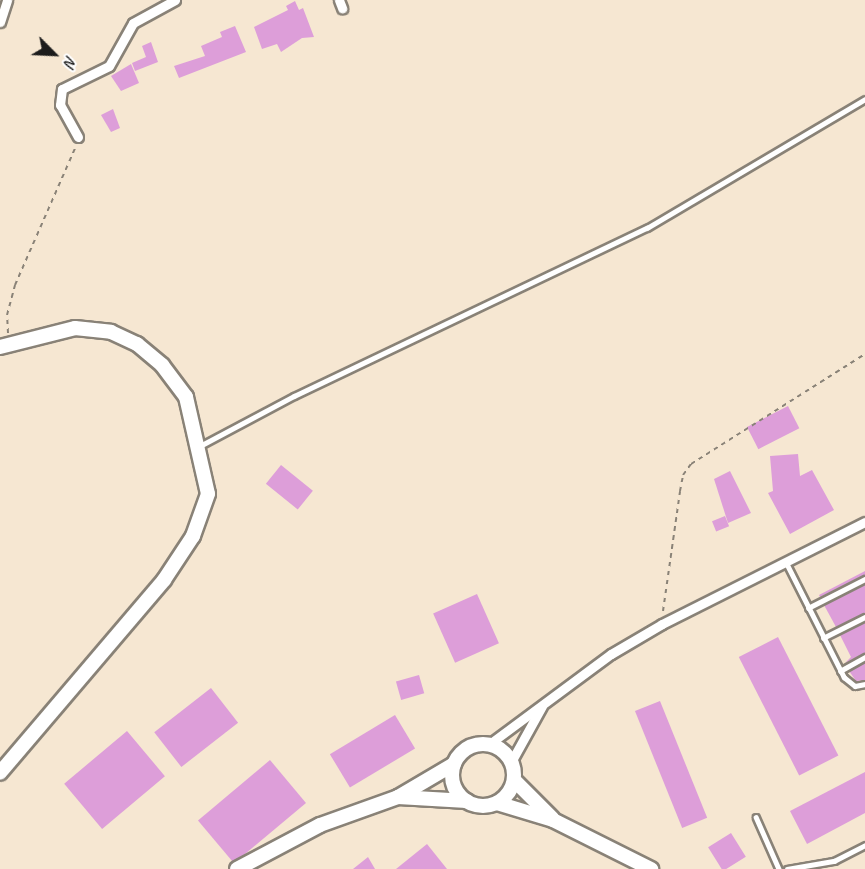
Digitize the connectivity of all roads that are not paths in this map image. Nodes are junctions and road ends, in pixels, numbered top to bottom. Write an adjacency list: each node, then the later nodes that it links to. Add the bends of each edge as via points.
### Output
1 (7, 0): 3 (street)
2 (175, 0): 5 (street, via 133,23 109,66 62,89 60,105)
3 (0, 22)
4 (865, 99): 7 (lane, via 647,228 294,396)
5 (78, 137)
6 (4, 346): 7 (main road, via 75,328 111,332 136,344 162,365 186,396)
7 (197, 448): 21 (main road, via 208,494 193,536 164,580)
8 (865, 522): 9 (street)
9 (785, 560): 11 (lane); 17 (street, via 662,624)
10 (865, 579): 11 (lane)
11 (808, 608): 13 (lane)
12 (865, 617): 13 (lane)
13 (823, 638): 15 (lane)
14 (865, 657): 15 (lane)
15 (840, 671): 16 (lane, via 849,682)
16 (865, 684)
17 (544, 701): 18 (street); 19 (street)
18 (488, 745): 19 (main road, via 498,748); 20 (main road, via 468,748)
19 (511, 762): 22 (main road)
20 (454, 764): 23 (main road); 24 (main road, via 454,785)
21 (0, 773)
22 (513, 780): 25 (main road); 27 (main road)
23 (398, 797): 24 (main road); 29 (main road, via 320,825)
24 (466, 801): 25 (main road, via 487,806)
25 (497, 803): 27 (main road)
26 (756, 817): 31 (lane)
27 (553, 820): 30 (main road)
28 (865, 845): 32 (lane, via 834,861)
29 (237, 869)
30 (651, 869)
31 (779, 869)
32 (787, 869)

